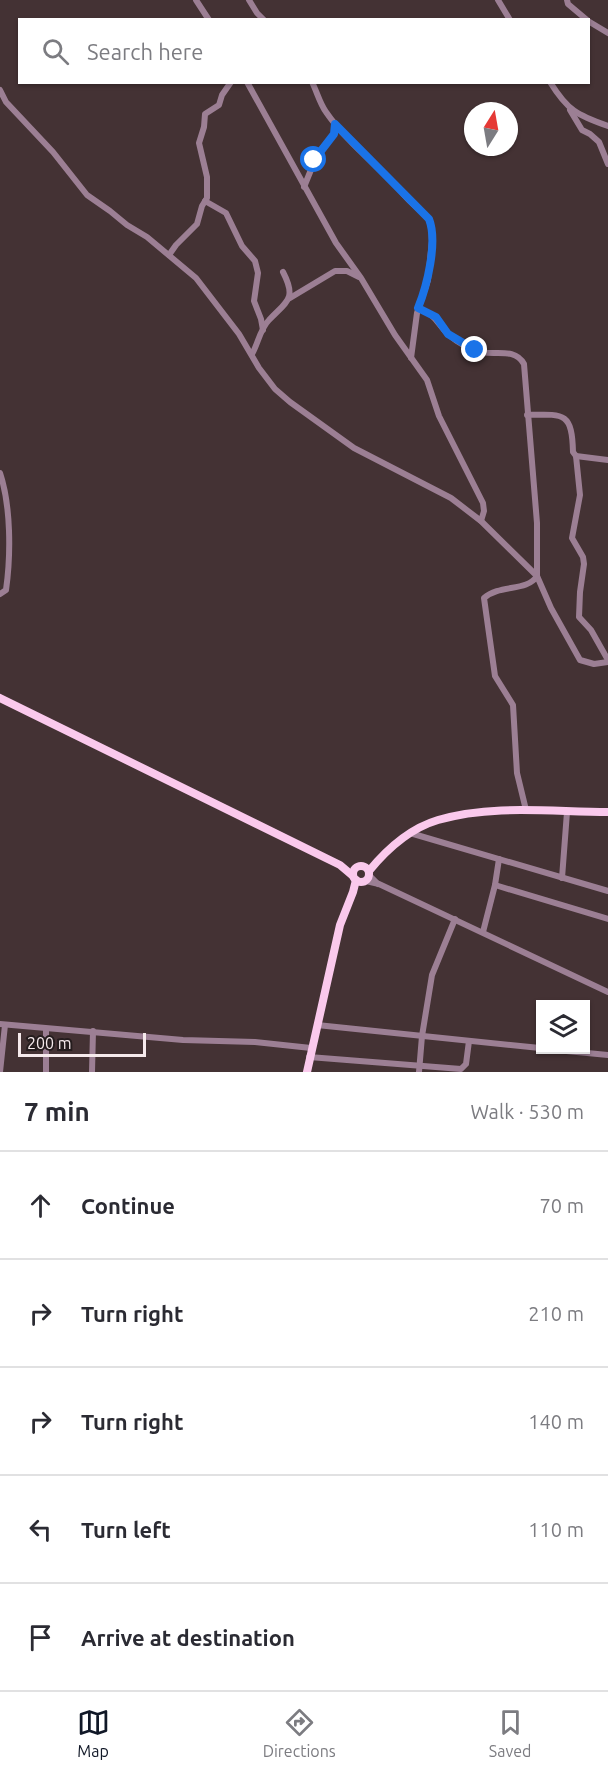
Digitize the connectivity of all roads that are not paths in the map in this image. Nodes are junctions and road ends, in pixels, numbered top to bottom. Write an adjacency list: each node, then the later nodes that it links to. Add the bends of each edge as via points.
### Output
1 (196, 0): 5 (street)
2 (249, 0): 6 (street)
3 (498, 0): 7 (street)
4 (567, 0): 8 (street)
5 (208, 18)
6 (262, 18)
7 (509, 18)
8 (586, 18)
9 (590, 21): 10 (street)
10 (608, 33)
11 (230, 84): 21 (street, via 219,105 207,111 204,118 199,142 207,177)
12 (248, 84): 20 (street)
13 (313, 84): 17 (street)
14 (551, 84): 16 (street)
15 (0, 90): 22 (street, via 6,102 87,195)
16 (568, 107): 18 (street); 19 (street, via 582,130 599,142)
17 (335, 124): 20 (street, via 334,134 317,155); 26 (street, via 431,223 428,280)
18 (608, 126)
19 (608, 164)
20 (304, 186): 24 (street)
21 (205, 201): 22 (street, via 197,224); 27 (street, via 226,213 242,246 255,261 258,273 254,301)
22 (169, 255): 28 (street, via 196,278)
23 (283, 272): 25 (street)
24 (361, 278): 25 (street, via 335,271); 29 (street)
25 (290, 298): 27 (street)
26 (418, 308): 29 (street); 30 (street, via 436,317 448,334 478,352 508,353 520,358 524,364)
27 (263, 330): 28 (street)
28 (252, 354): 34 (street, via 275,389 290,402 354,447 441,491)
29 (411, 358): 34 (street, via 427,380 439,416 483,502)
30 (527, 415): 31 (street, via 553,414 566,419); 35 (street, via 537,524)
31 (576, 456): 32 (street); 37 (street, via 580,495 572,538 584,564 579,616)
32 (608, 460)
33 (0, 472): 36 (street, via 6,498 8,549 6,590)
34 (481, 521): 35 (street)
35 (537, 576): 37 (street, via 580,660 594,664); 39 (street, via 529,584 484,597 495,676 513,705 518,773)
36 (0, 594)
37 (608, 661)
38 (0, 698): 44 (main road)
39 (526, 810): 40 (main road); 42 (main road, via 471,813 437,820)
40 (567, 812): 41 (main road); 45 (street)
41 (608, 812)
42 (410, 833): 43 (street); 44 (main road)
43 (499, 859): 45 (street); 46 (street)
44 (362, 875): 48 (street); 53 (main road, via 340,925)
45 (562, 878): 47 (street)
46 (495, 885): 49 (street); 50 (street)
47 (608, 891)
48 (455, 919): 50 (street); 56 (street, via 432,975)
49 (608, 919)
50 (483, 932): 51 (street)
51 (608, 992)
52 (3, 1025): 54 (street); 64 (street)
53 (317, 1025): 56 (street); 58 (main road)
54 (46, 1029): 55 (street); 65 (street)
55 (93, 1031): 58 (street); 66 (street)
56 (422, 1036): 57 (street); 63 (street)
57 (469, 1041): 59 (street); 63 (street, via 465,1067)
58 (311, 1048): 62 (main road)
59 (536, 1048)
60 (590, 1053): 61 (street)
61 (608, 1055)
62 (309, 1057): 63 (street); 67 (main road)
63 (419, 1069)
64 (0, 1072)
65 (46, 1072)
66 (92, 1072)
67 (307, 1072)

